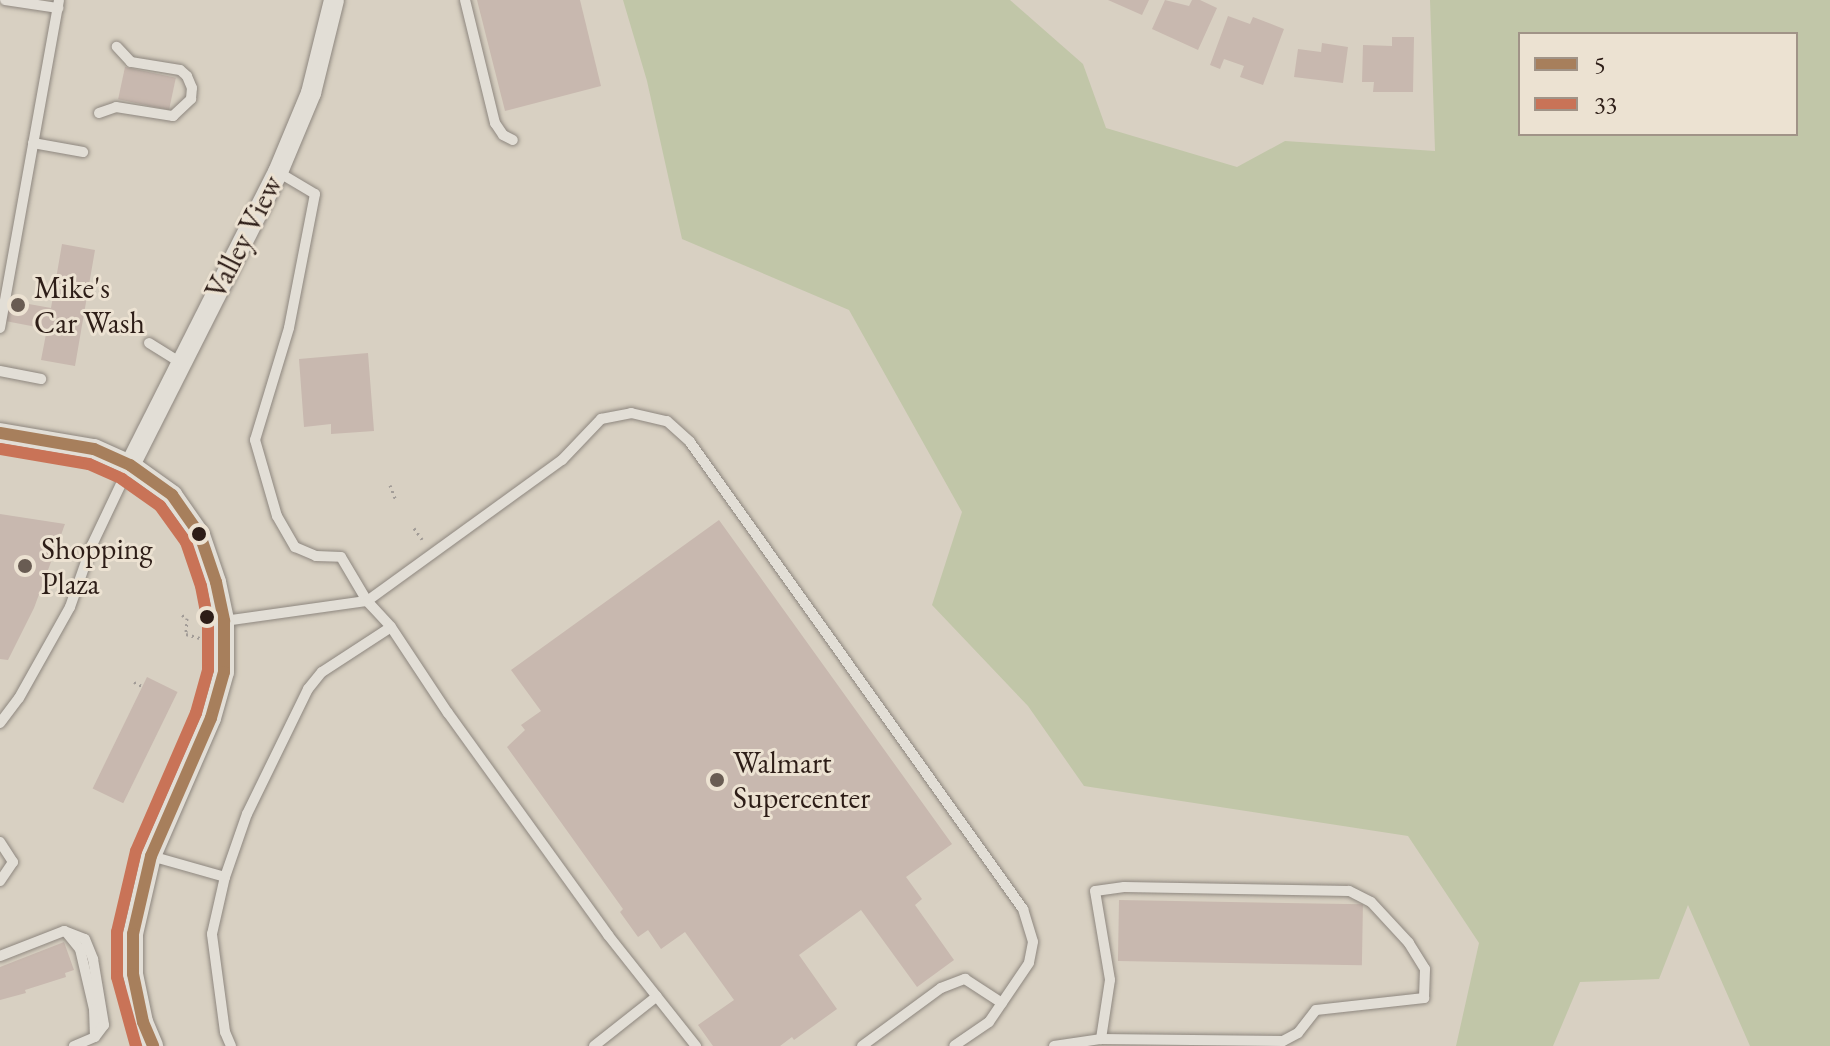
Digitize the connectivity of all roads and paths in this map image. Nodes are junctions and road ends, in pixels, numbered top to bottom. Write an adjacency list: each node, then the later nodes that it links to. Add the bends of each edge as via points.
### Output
1 (5, 0): 4 (lane)
2 (334, 0): 10 (street, Valley View, via 311,93)
3 (465, 0): 7 (lane, via 495,123)
4 (58, 4): 8 (lane)
5 (117, 47): 6 (lane, via 131,62 180,70 192,88 191,99 173,116 116,107)
6 (99, 113)
7 (513, 140)
8 (33, 143): 9 (lane); 11 (lane)
9 (83, 152)
10 (278, 172): 13 (street, Valley View); 22 (lane, via 315,194 289,328 255,440 277,516 295,547 316,556 341,557)
11 (0, 328)
12 (149, 343): 13 (lane)
13 (180, 362): 17 (street, Valley View)
14 (0, 371): 15 (lane)
15 (41, 379)
16 (0, 433): 17 (street, via 94,449)
17 (130, 465): 24 (street, via 172,495 200,535); 29 (lane, via 70,607)
18 (390, 485): 19 (path)
19 (396, 501)
20 (414, 528): 21 (path)
21 (422, 539)
22 (367, 601): 24 (lane); 25 (lane); 36 (lane, via 562,460 601,419 631,413 667,421 690,442 1023,909 1033,942 1029,963)
23 (182, 615): 26 (path, via 187,618 186,634)
24 (224, 621): 31 (street, via 224,672 211,718)
25 (391, 627): 32 (lane, via 322,672 308,689 247,814); 35 (lane, via 608,935)
26 (204, 639)
27 (134, 682): 28 (path)
28 (142, 686)
29 (0, 723)
30 (0, 842): 33 (lane, via 13,862)
31 (151, 856): 32 (lane); 38 (street, via 133,934 133,974)
32 (225, 877): 40 (lane, via 212,934)
33 (0, 881)
34 (0, 956): 39 (lane, via 64,931 85,939 104,1025 95,1037)
35 (657, 996): 41 (lane); 42 (lane)
36 (1002, 1003): 43 (lane, via 965,979 941,988); 44 (lane, via 989,1022)
37 (1101, 1039): 37 (lane, via 1283,1041 1298,1033 1316,1010 1424,998 1425,969 1371,902 1349,891 1095,891 1110,980); 45 (lane)
38 (150, 1045)
39 (74, 1046)
40 (231, 1046)
41 (594, 1046)
42 (696, 1046)
43 (862, 1046)
44 (954, 1046)
45 (1054, 1046)

